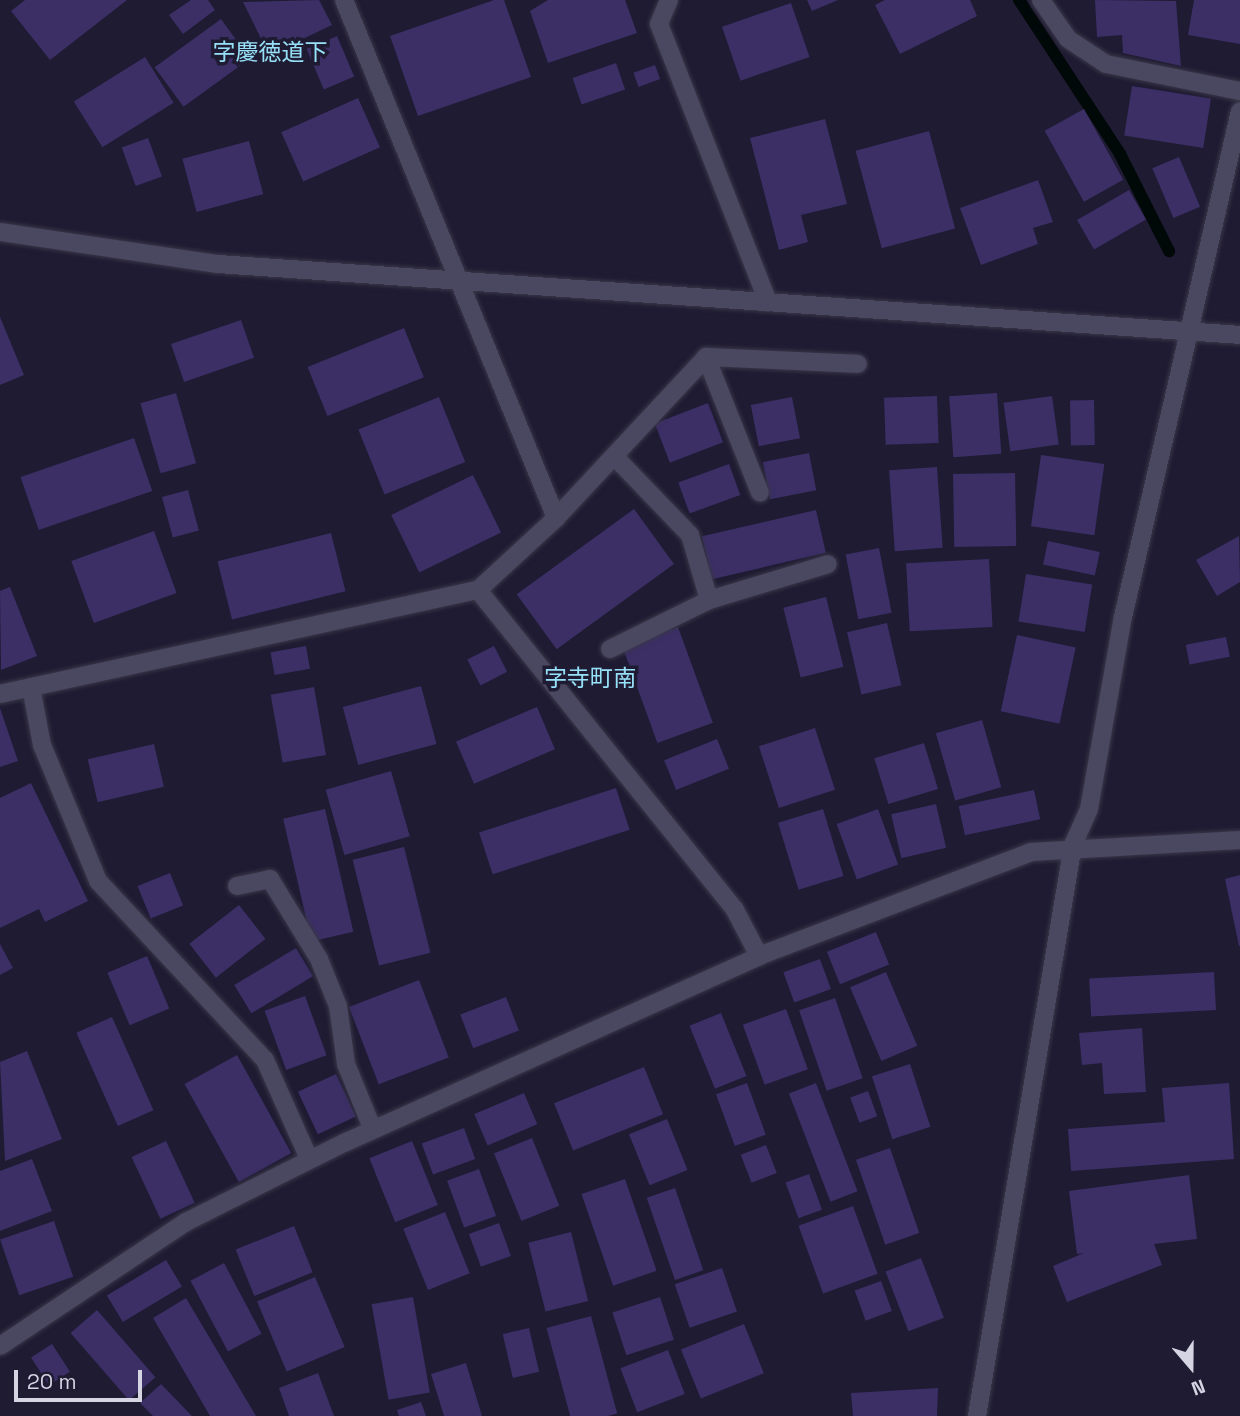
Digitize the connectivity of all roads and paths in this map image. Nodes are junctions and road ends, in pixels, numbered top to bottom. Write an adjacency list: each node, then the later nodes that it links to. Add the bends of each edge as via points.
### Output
1 (344, 0): 7 (street)
2 (668, 0): 8 (street, via 659,24)
3 (1041, 0): 4 (street, via 1068,39 1105,64)
4 (1240, 91)
5 (1240, 111): 9 (street)
6 (0, 232): 7 (street, via 218,264)
7 (462, 277): 8 (street); 15 (street)
8 (768, 302): 9 (street)
9 (1192, 332): 10 (street); 23 (street, via 1123,617 1089,809)
10 (1240, 335)
11 (706, 357): 12 (street); 13 (street); 14 (street)
12 (858, 364)
13 (614, 456): 15 (street); 18 (street, via 690,535)
14 (760, 493)
15 (556, 517): 17 (street)
16 (828, 564): 18 (street)
17 (478, 590): 20 (street); 25 (street, via 735,910)
18 (709, 600): 19 (street)
19 (610, 649)
20 (31, 687): 21 (street); 27 (street, via 42,745 98,881 265,1060)
21 (0, 694)
22 (1240, 840): 23 (street, via 1153,849)
23 (1073, 845): 25 (street, via 1031,852); 29 (street)
24 (237, 886): 26 (street, via 270,879 319,959 338,1006 346,1065)
25 (759, 956): 26 (street)
26 (373, 1130): 27 (street)
27 (309, 1159): 28 (street, via 186,1222)
28 (0, 1346)
29 (977, 1416)

